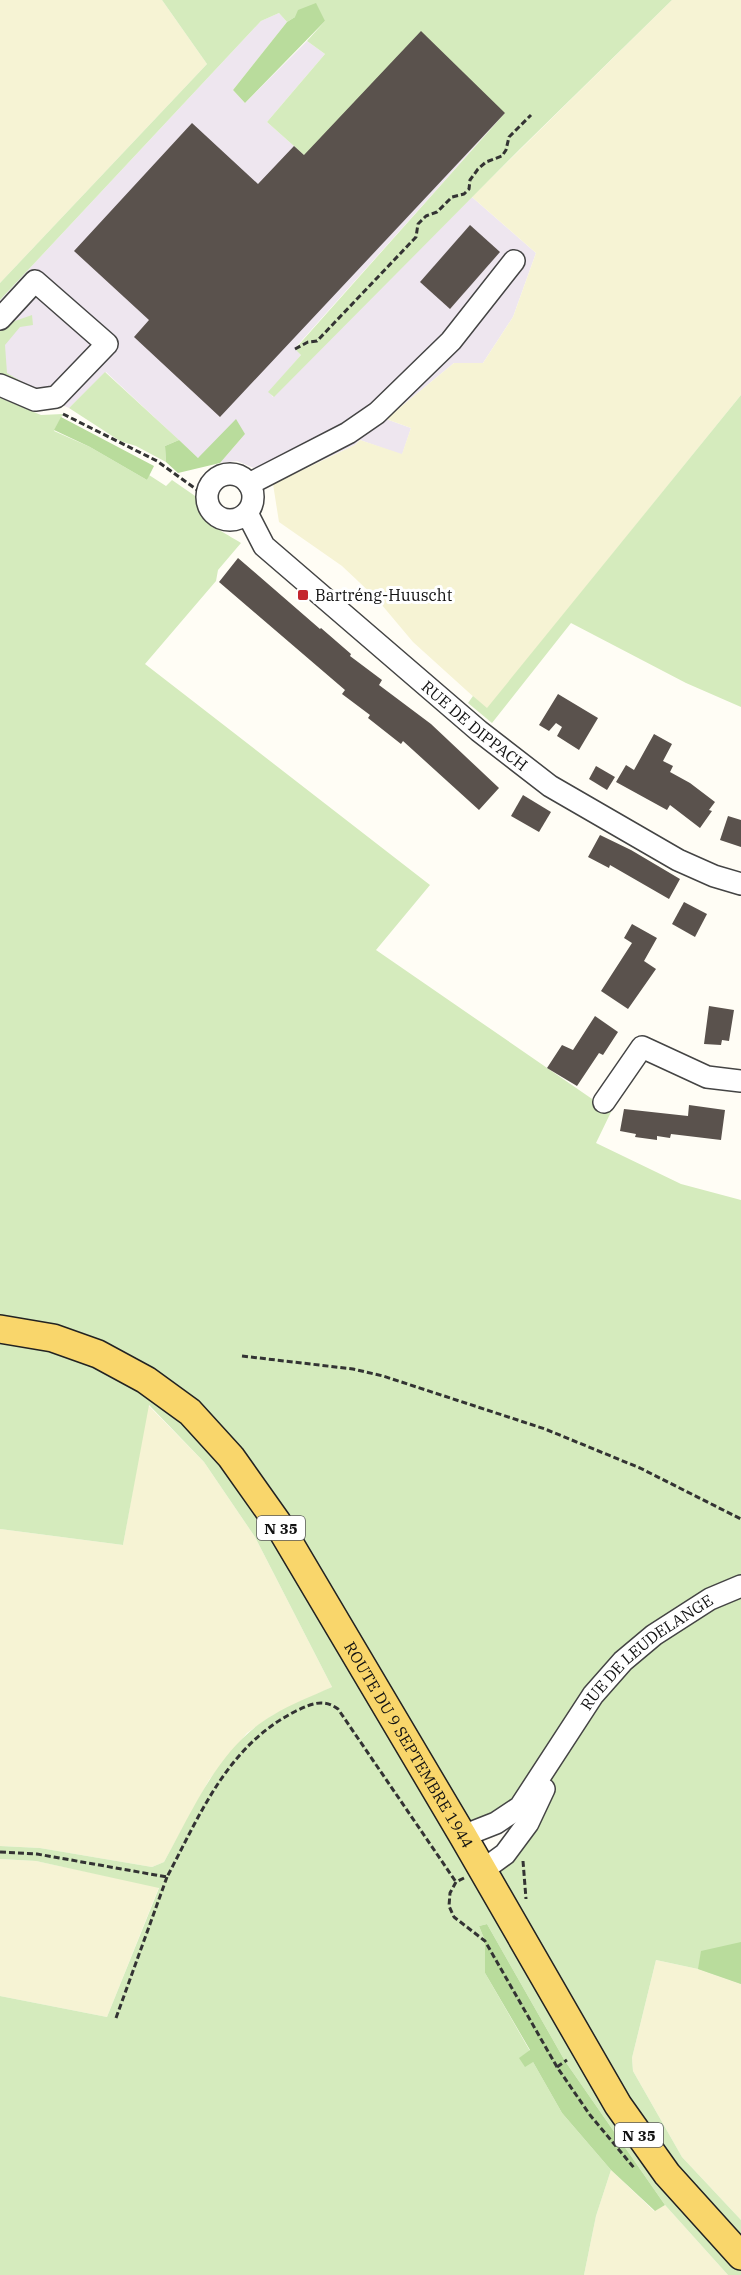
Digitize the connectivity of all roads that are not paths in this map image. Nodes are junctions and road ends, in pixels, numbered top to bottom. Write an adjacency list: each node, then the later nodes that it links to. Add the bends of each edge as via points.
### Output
1 (514, 261): 4 (street, via 451,341 377,413 348,433)
2 (0, 319): 3 (street, via 35,281 107,344 56,397 35,400)
3 (0, 385)
4 (249, 484): 5 (street, via 252,499); 5 (street, via 237,476 221,476 213,482 207,497 219,518 233,520)
5 (247, 513): 6 (street, RUE DE DIPPACH, via 264,546 479,731 550,786 678,860)
6 (741, 884)
7 (741, 1081): 8 (street, via 707,1077 642,1047)
8 (604, 1102)
9 (0, 1329): 12 (main road, ROUTE DU 9 SEPTEMBRE 1944 / N 35, via 53,1338 98,1354 146,1380 190,1412 231,1457 277,1522)
10 (741, 1586): 11 (street, RUE DE LEUDELANGE, via 710,1599 654,1635 623,1661)
11 (565, 1735): 12 (street, RUE DE LEUDELANGE, via 520,1807 496,1823); 13 (street, RUE DE LEUDELANGE, via 528,1823 506,1854)
12 (463, 1836): 13 (main road, ROUTE DU 9 SEPTEMBRE 1944 / N 35)
13 (483, 1870): 14 (main road, ROUTE DU 9 SEPTEMBRE 1944 / N 35, via 618,2105 667,2174)
14 (741, 2256)

